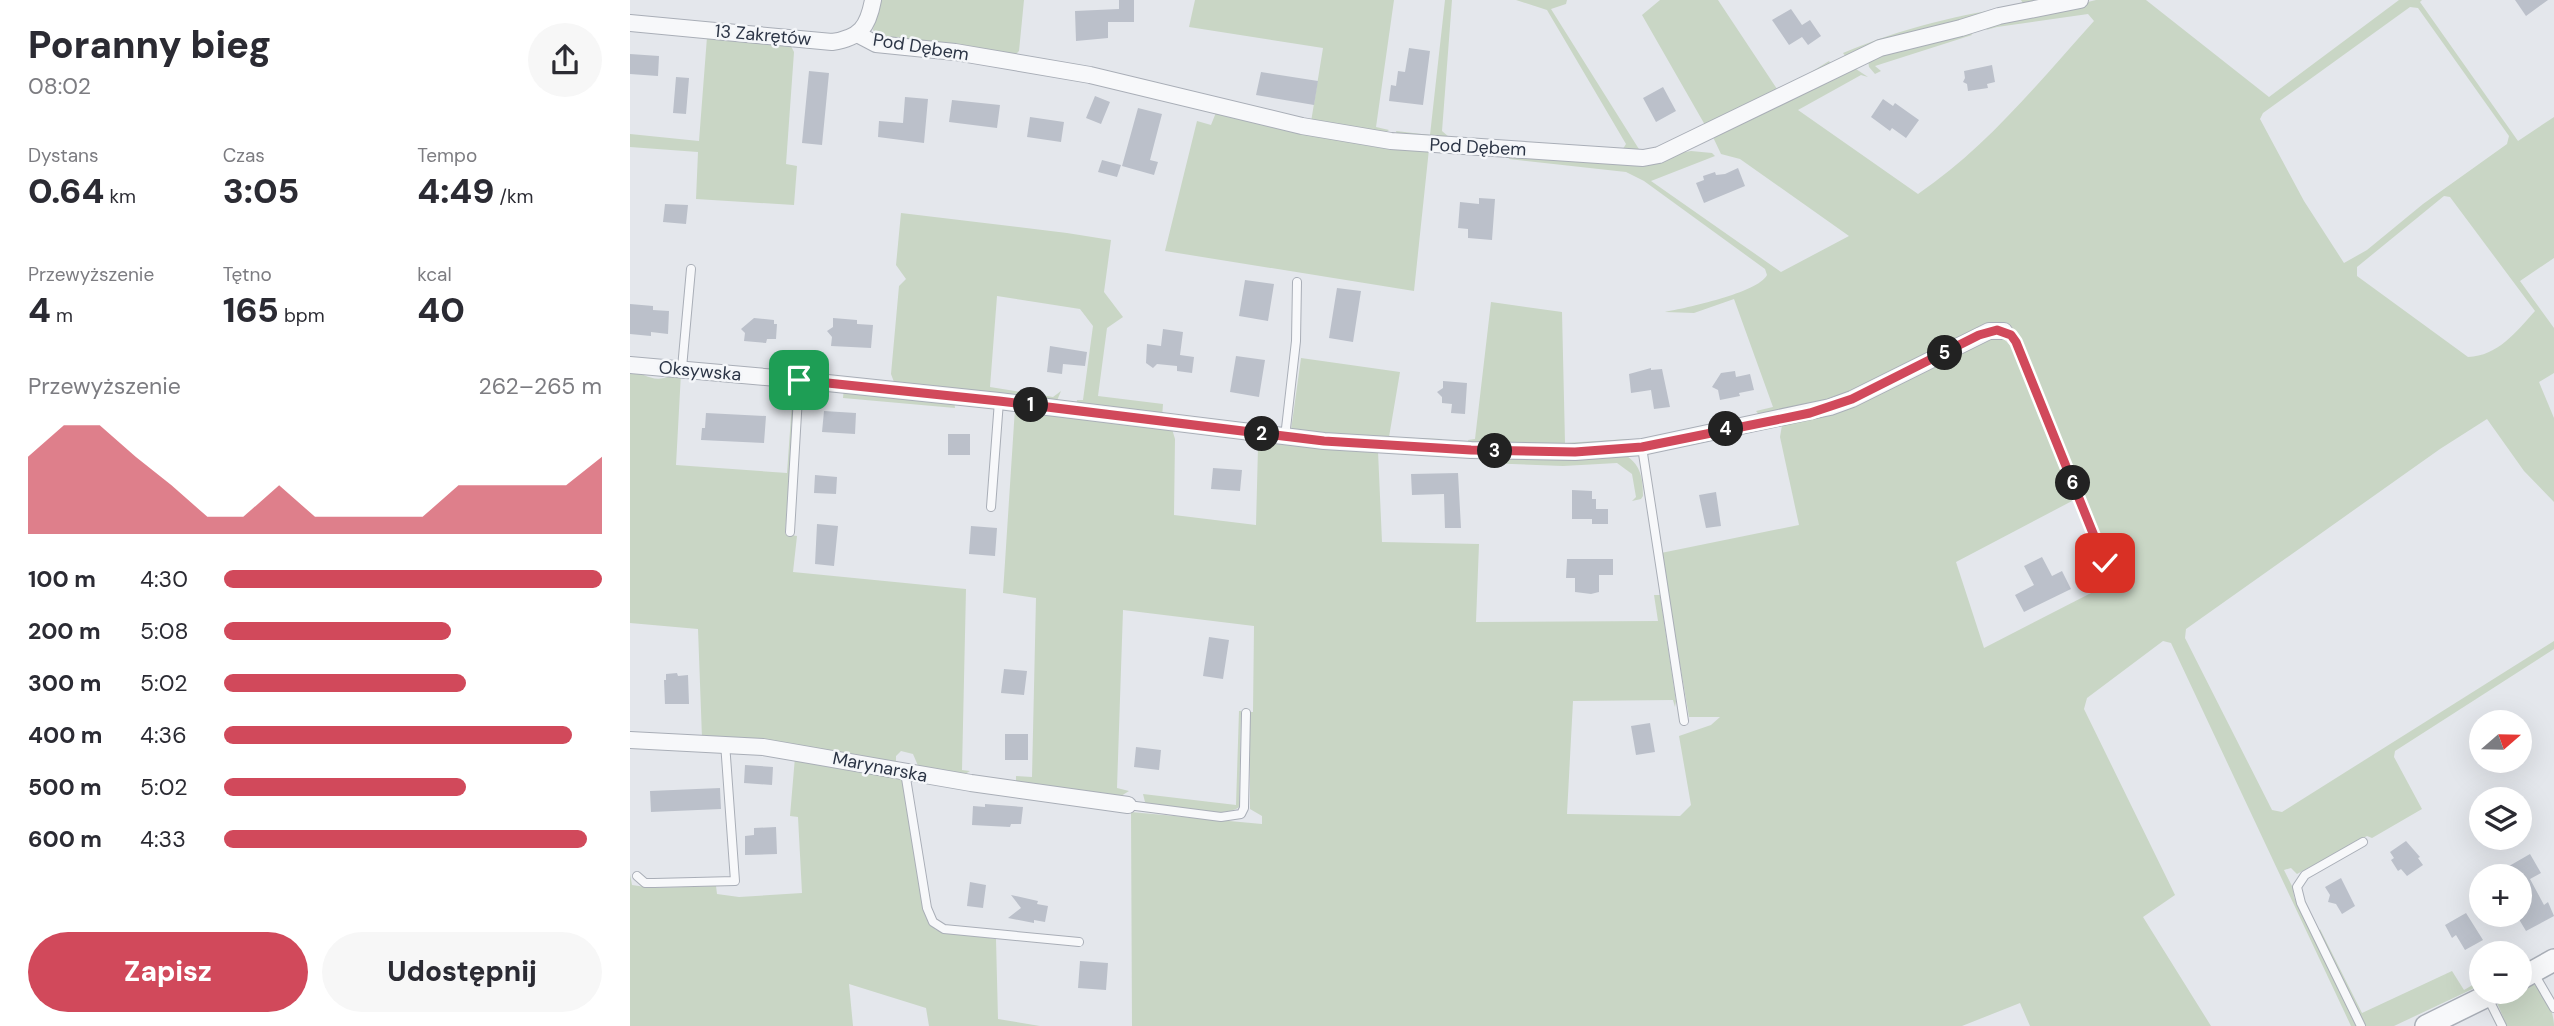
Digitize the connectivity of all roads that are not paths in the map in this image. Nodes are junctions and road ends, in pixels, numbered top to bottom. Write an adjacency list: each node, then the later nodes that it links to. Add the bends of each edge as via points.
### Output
1 (873, 0): 4 (street, via 866,24)
2 (2080, 0): 4 (street, Pod Dębem, via 1998,16 1880,48 1659,155 1643,158 1433,146 1344,134 1119,80 876,44)
3 (630, 23): 4 (street, 13 Zakrętów, via 832,41)
4 (857, 34)
5 (691, 269): 9 (lane)
6 (1297, 282): 12 (lane, via 1296,341)
7 (2004, 331): 13 (street, Oksywska, via 1979,335 1830,407); 16 (lane, via 2016,342)
8 (630, 365): 9 (street, Oksywska)
9 (682, 368): 10 (street, Oksywska)
10 (799, 380): 11 (street, Oksywska); 15 (lane)
11 (999, 401): 12 (street, Oksywska); 14 (lane)
12 (1285, 437): 13 (street, Oksywska, via 1542,452)
13 (1642, 447): 18 (lane)
14 (991, 507)
15 (790, 532)
16 (2105, 563)
17 (1246, 713): 22 (lane, via 1241,814 1221,817)
18 (1684, 721)
19 (630, 740): 20 (street, Marynarska)
20 (725, 743): 21 (street, Marynarska); 24 (lane, via 735,881 645,883)
21 (905, 772): 22 (street, Marynarska); 25 (lane, via 933,922 944,929)
22 (1128, 805)
23 (2363, 842): 32 (lane, via 2305,874 2297,887)
24 (637, 876)
25 (1079, 943)
26 (2554, 960): 27 (street)
27 (2532, 973)
28 (2532, 983): 31 (lane)
29 (2471, 1004): 33 (street)
30 (2494, 1004): 34 (lane)
31 (2554, 1007)
32 (2361, 1026)
33 (2426, 1026)
34 (2502, 1026)

